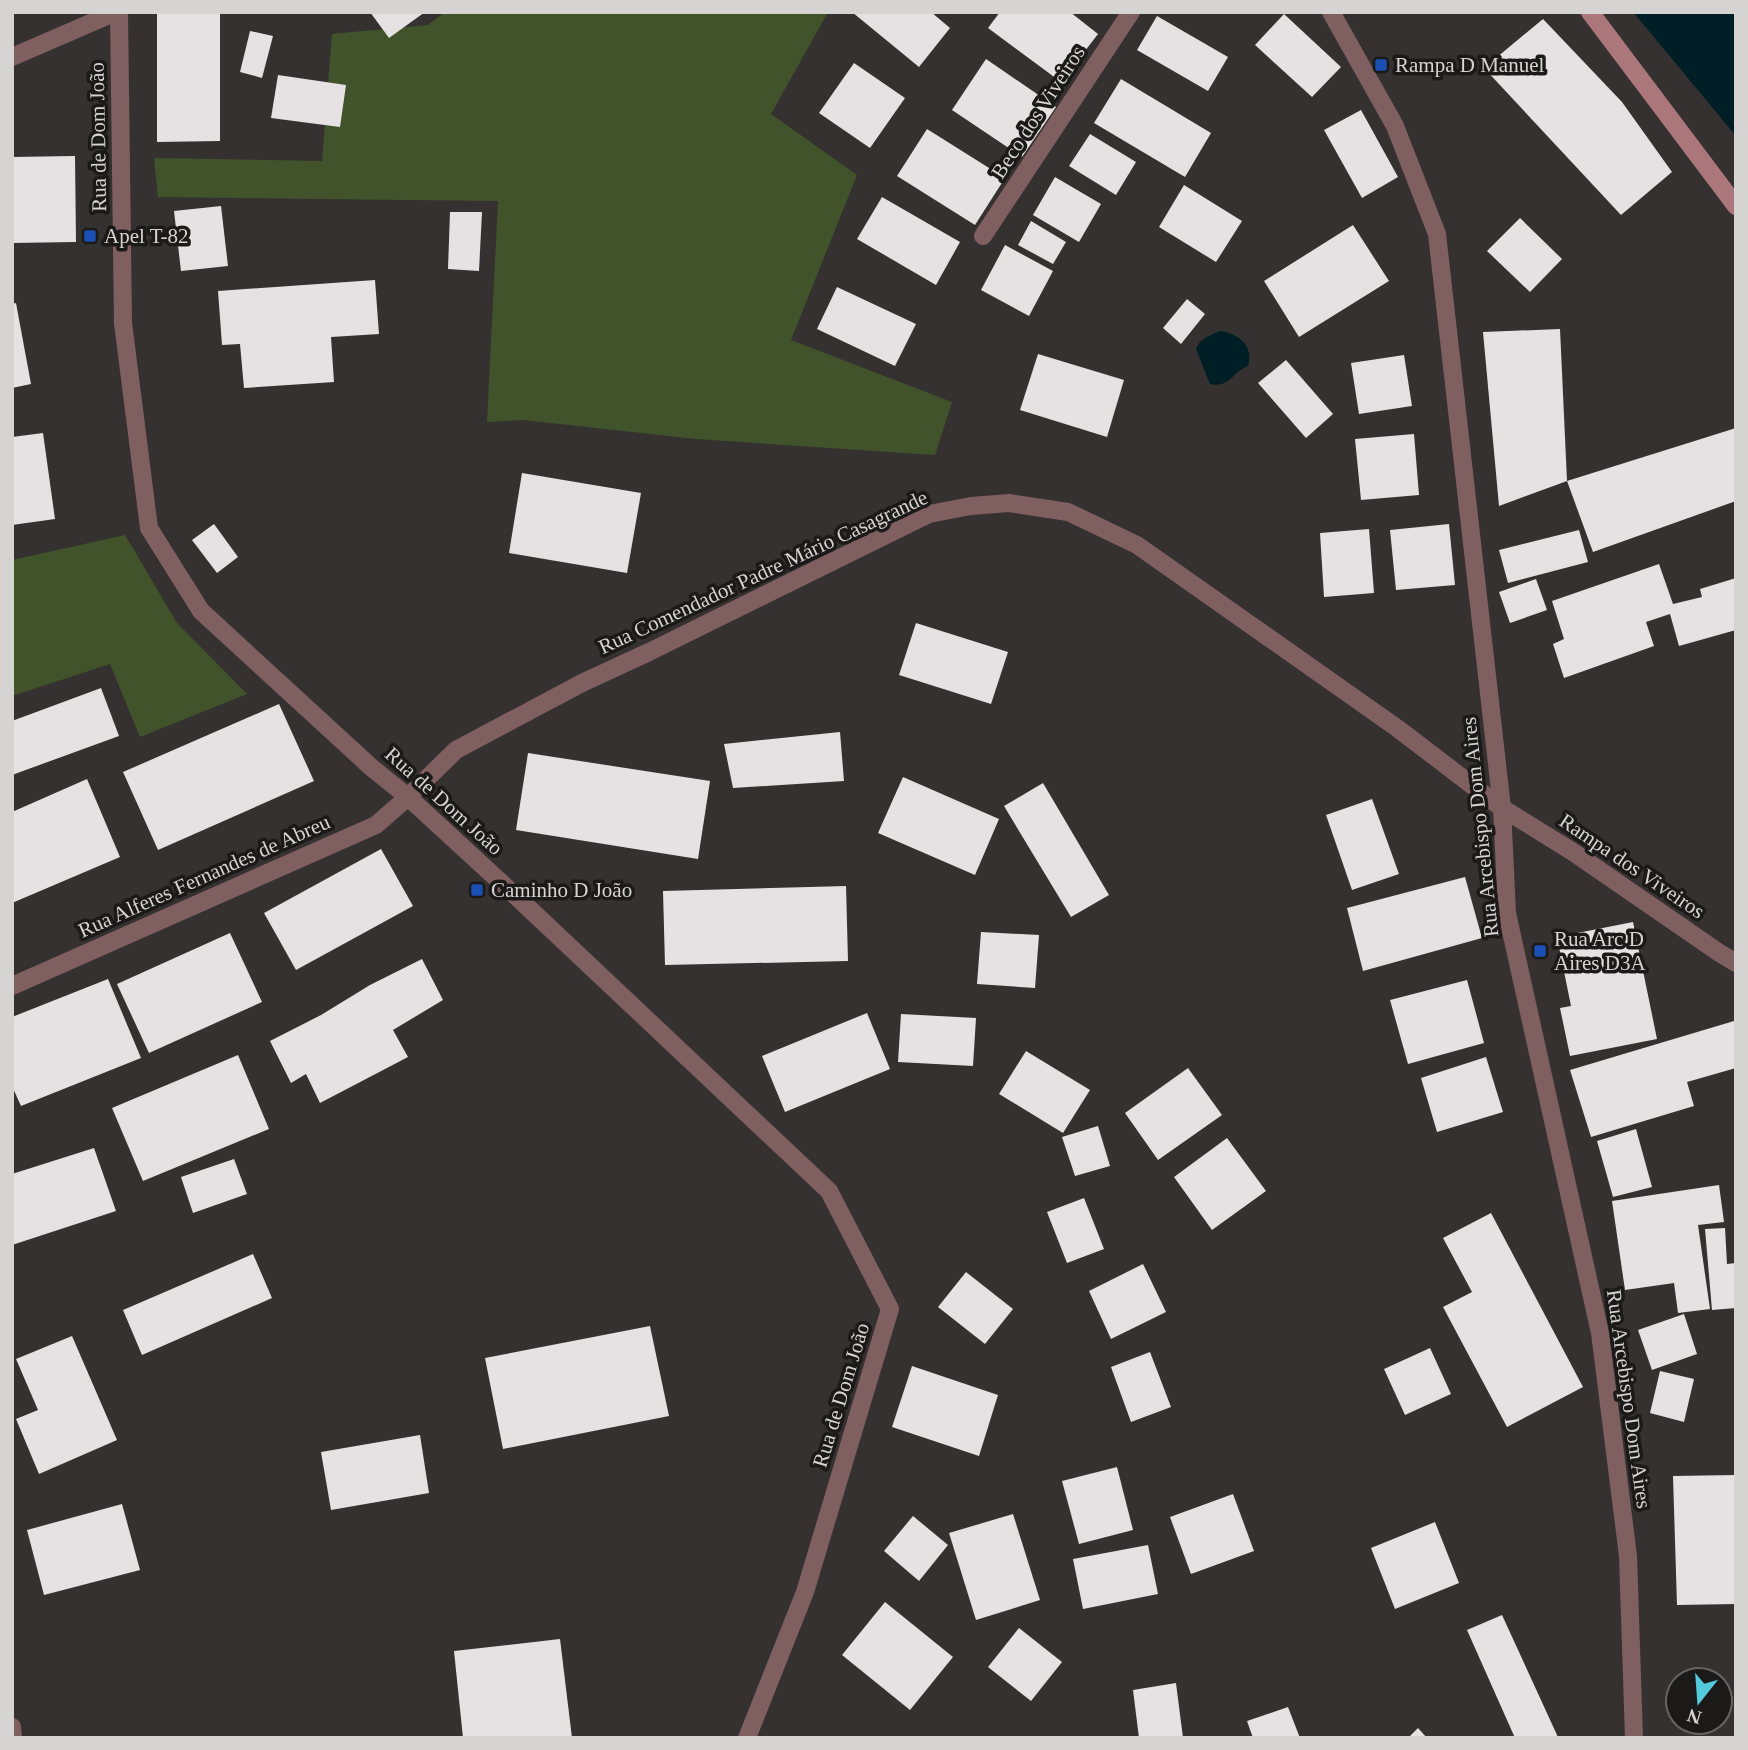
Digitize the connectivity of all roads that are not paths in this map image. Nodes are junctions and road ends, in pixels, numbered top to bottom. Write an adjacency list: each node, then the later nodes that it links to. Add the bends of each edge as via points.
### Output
1 (118, 12): 5 (street); 8 (street, Rua de Dom João, via 123,323 149,528 201,611)
2 (1130, 12): 7 (street, Beco dos Viveiros)
3 (1331, 12): 9 (street, Rua Arcebispo Dom Aires, via 1395,126 1437,234)
4 (1590, 12): 6 (main road)
5 (12, 57)
6 (1736, 206)
7 (983, 236)
8 (408, 797): 9 (street, Rua Comendador Padre Mário Casagrande, via 456,750 582,683 929,514 1009,503 1068,512 1137,545 1396,727); 11 (street, Rua Alferes Fernandes de Abreu, via 376,825); 14 (street, Rua de Dom João, via 829,1191 890,1310 805,1592)
9 (1502, 808): 10 (street, Rampa dos Viveiros); 15 (street, Rua Arcebispo Dom Aires, via 1507,913 1600,1333 1628,1556)
10 (1736, 962)
11 (12, 986)
12 (12, 1727): 13 (street)
13 (13, 1738)
14 (747, 1738)
15 (1634, 1738)

